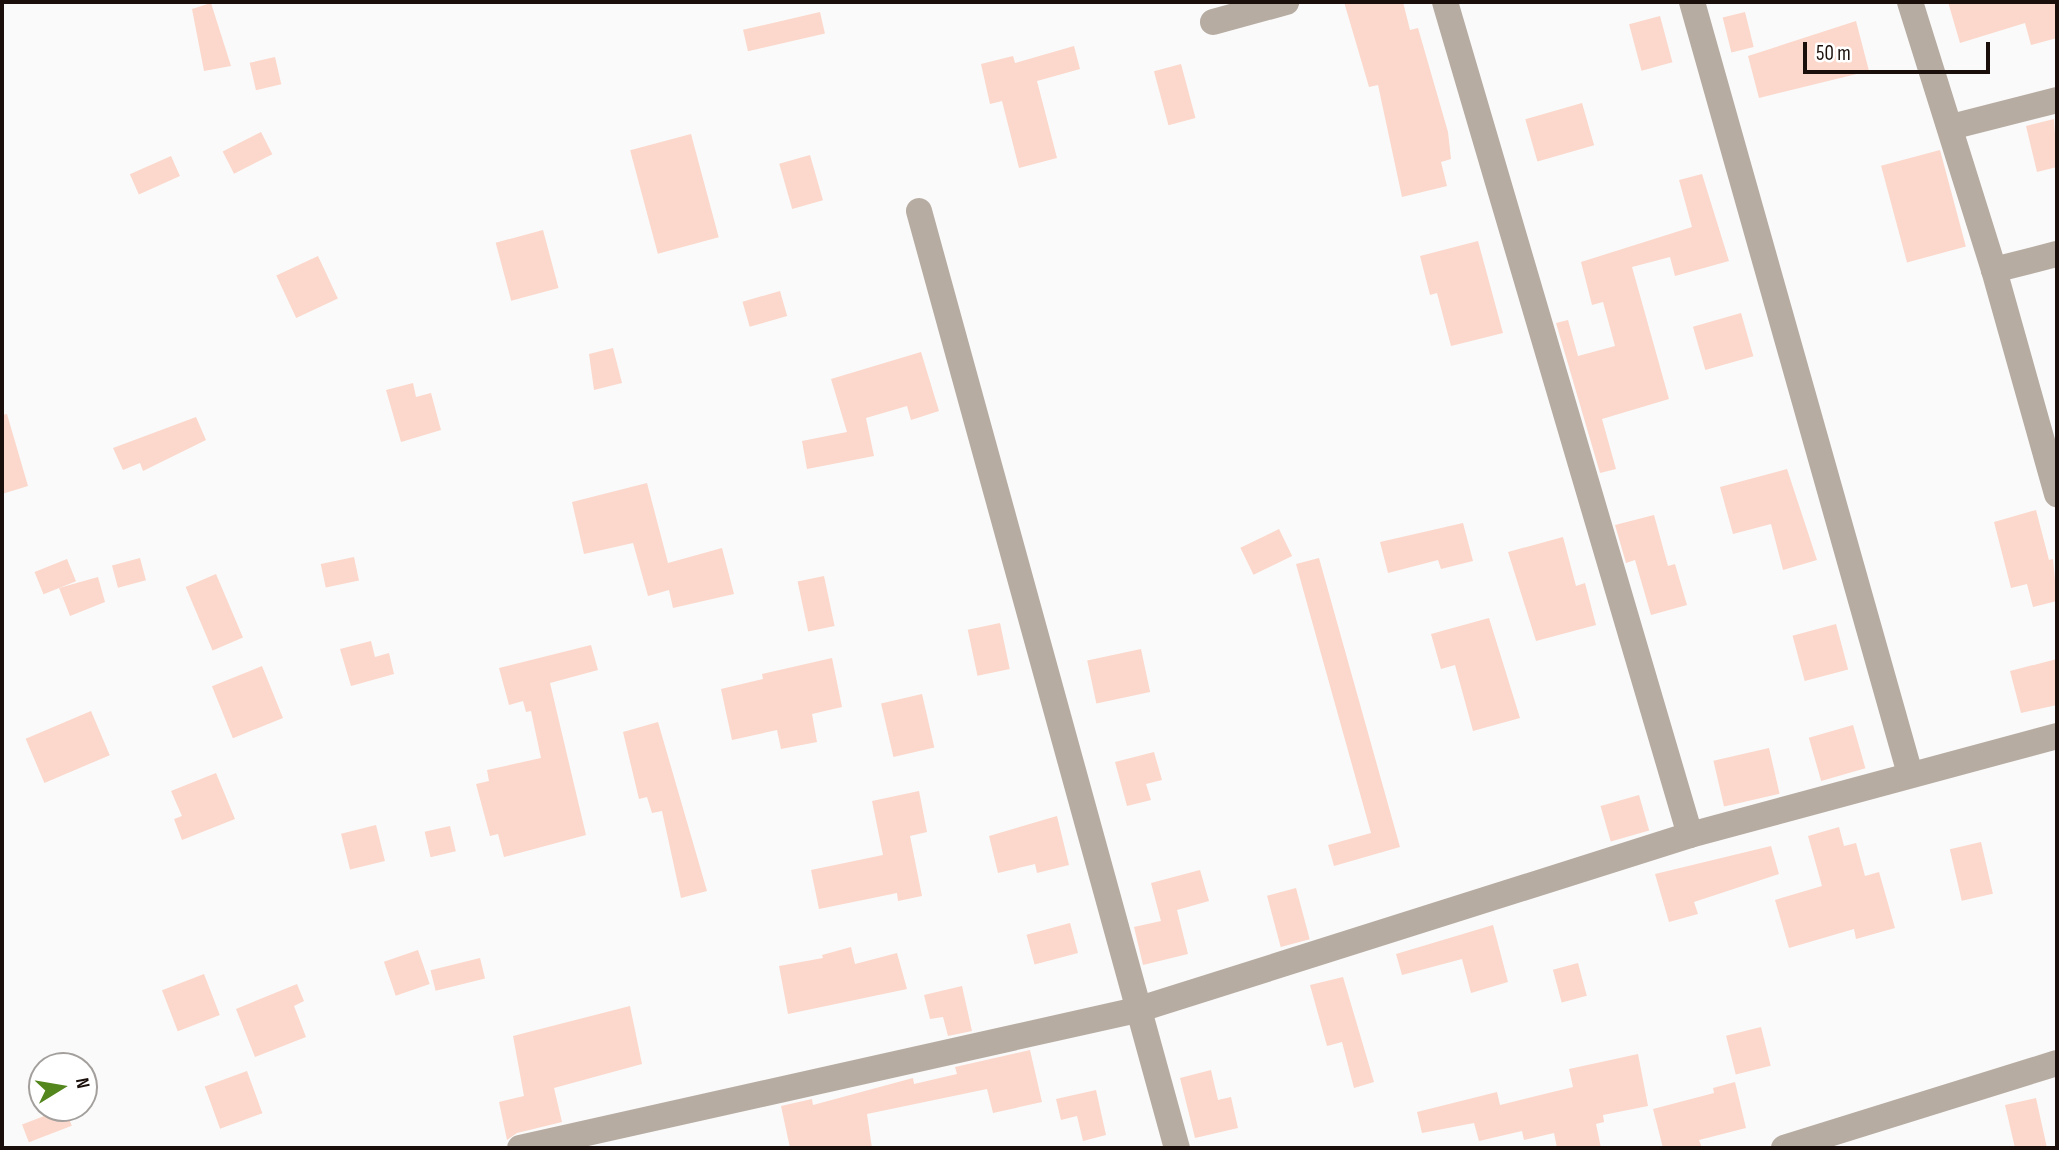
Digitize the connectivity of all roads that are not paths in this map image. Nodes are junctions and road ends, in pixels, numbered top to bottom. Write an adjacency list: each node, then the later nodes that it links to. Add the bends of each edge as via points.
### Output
1 (1286, 2): 5 (street)
2 (1445, 2): 15 (street)
3 (1692, 2): 14 (street)
4 (1910, 2): 7 (street)
5 (1213, 22)
6 (2057, 100): 7 (street)
7 (1951, 127): 10 (street)
8 (919, 211): 16 (street)
9 (2057, 254): 10 (street)
10 (1994, 270): 11 (street)
11 (2046, 410): 12 (street)
12 (2057, 494)
13 (2057, 736): 14 (street)
14 (1910, 774): 15 (street)
15 (1690, 835): 16 (street)
16 (1137, 1010): 18 (street); 19 (street)
17 (2057, 1063): 20 (street)
18 (520, 1148)
19 (1177, 1148)
20 (1784, 1148)

